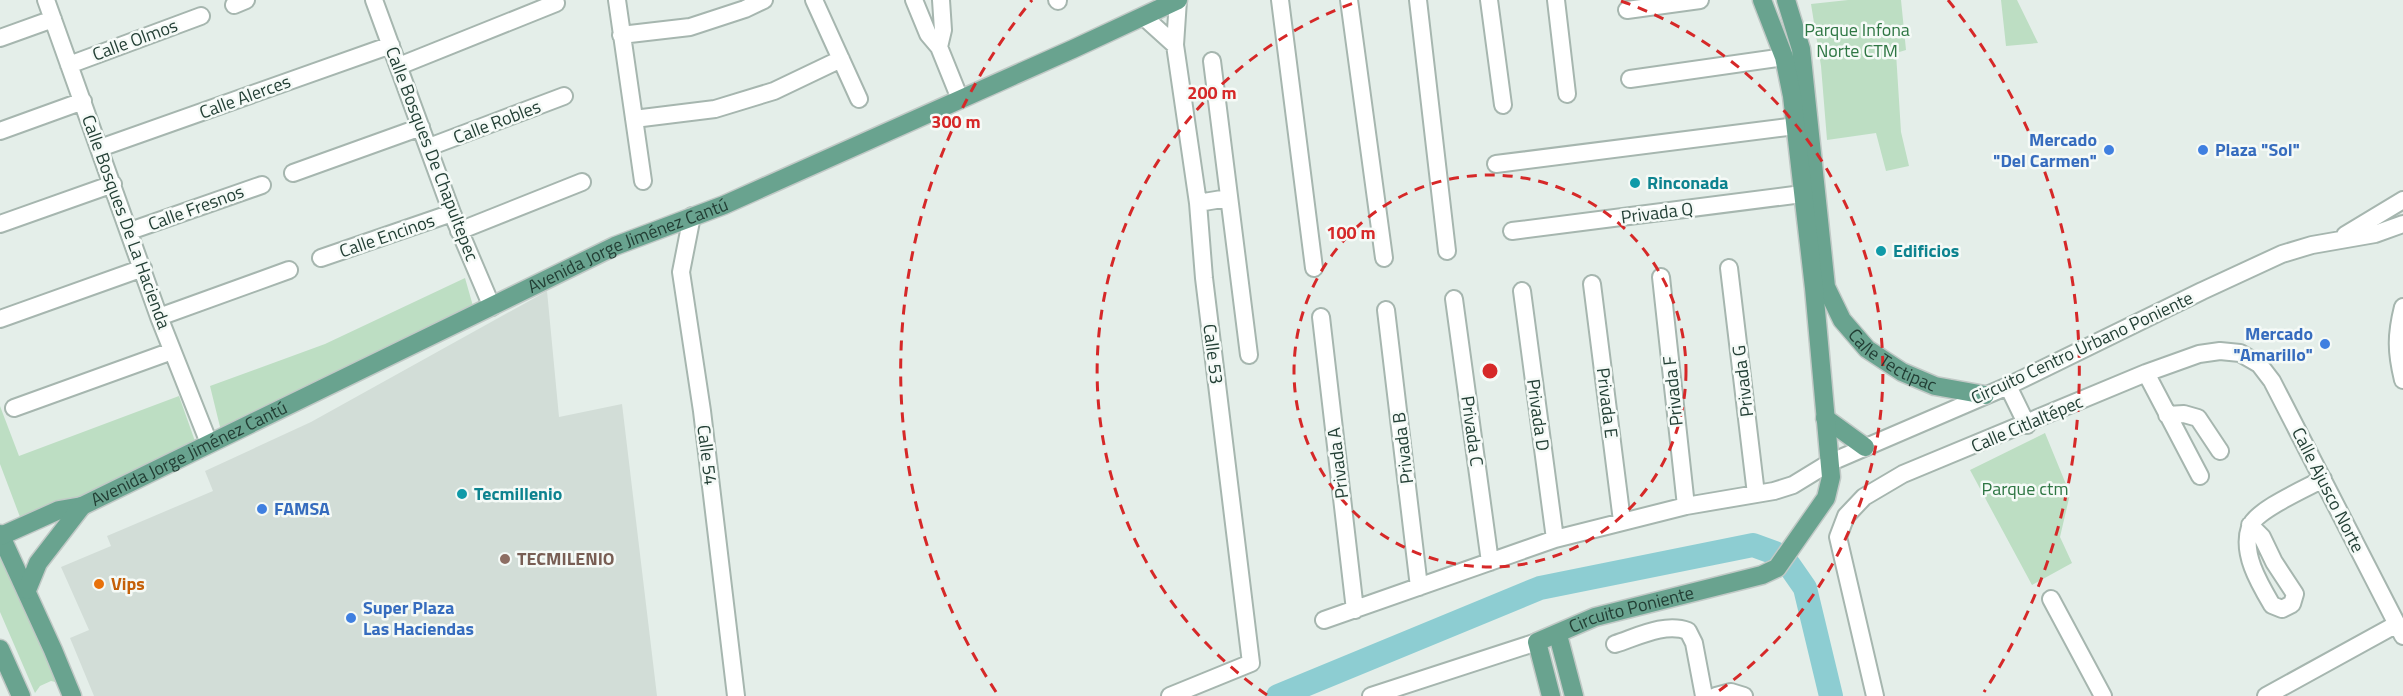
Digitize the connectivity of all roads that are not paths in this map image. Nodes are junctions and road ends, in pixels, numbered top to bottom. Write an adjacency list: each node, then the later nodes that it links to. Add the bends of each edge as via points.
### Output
1 (46, 0): 21 (street, Calle Bosques De La Hacienda)
2 (374, 0): 24 (street, Calle Bosques De Chapultepec)
3 (617, 0): 22 (street)
4 (764, 0): 22 (street, via 690,27)
5 (814, 0): 28 (street)
6 (914, 0): 26 (street, via 928,34)
7 (941, 0): 26 (street, via 943,30)
8 (1178, 0): 20 (main road, Avenida Jorge Jiménez Cantú); 25 (street, Calle 53)
9 (1280, 0): 67 (street)
10 (1349, 0): 65 (street)
11 (1418, 0): 63 (street)
12 (1489, 0): 38 (street)
13 (1556, 0): 33 (street)
14 (1700, 0): 18 (street)
15 (1762, 0): 27 (main road, Circuito Poniente)
16 (1786, 0): 86 (main road, Calle Tectipac, via 1801,49 1826,287 1842,320 1867,349 1893,366 1935,386)
17 (556, 3): 31 (street)
18 (1627, 10)
19 (201, 16): 30 (street, Calle Olmos)
20 (1144, 17): 25 (street); 36 (main road, Avenida Jorge Jiménez Cantú)
21 (53, 19): 23 (street); 30 (street, Calle Bosques De La Hacienda)
22 (621, 35): 39 (street)
23 (0, 38)
24 (391, 45): 31 (street, Calle Bosques De Chapultepec); 44 (street, Calle Alerces)
25 (1175, 45): 54 (street, Calle 53)
26 (939, 46): 36 (street)
27 (1784, 57): 32 (street); 40 (main road, Circuito Poniente)
28 (841, 59): 35 (street); 39 (street, via 774,91 715,110)
29 (1212, 61): 52 (street)
30 (69, 65): 37 (street, Calle Bosques De La Hacienda)
31 (399, 66): 41 (street, Calle Bosques De Chapultepec)
32 (1630, 79)
33 (1567, 94)
34 (564, 96): 43 (street, Calle Robles)
35 (859, 99)
36 (960, 99): 56 (main road, Avenida Jorge Jiménez Cantú)
37 (83, 101): 42 (street); 44 (street, Calle Bosques De La Hacienda)
38 (1503, 105)
39 (634, 119): 47 (street)
40 (1796, 126): 45 (street); 51 (main road, Circuito Poniente)
41 (421, 127): 43 (street, Calle Bosques De Chapultepec); 46 (street)
42 (0, 131)
43 (429, 147): 55 (street, Calle Bosques De Chapultepec)
44 (100, 148): 49 (street, Calle Bosques De La Hacienda)
45 (1496, 164)
46 (292, 173)
47 (643, 181)
48 (582, 182): 60 (street)
49 (113, 184): 58 (street); 59 (street, Calle Bosques De La Hacienda)
50 (262, 185): 59 (street, Calle Fresnos)
51 (1802, 194): 61 (street, Privada Q); 89 (main road, Circuito Poniente)
52 (1228, 198): 54 (street); 82 (street)
53 (2403, 200): 62 (street)
54 (1198, 202): 119 (street, Calle 53, via 1251,663)
55 (452, 213): 60 (street, Calle Bosques De Chapultepec); 64 (street, Calle Encinos)
56 (692, 216): 74 (main road, Avenida Jorge Jiménez Cantú, via 615,246); 118 (street, Calle 54, via 681,272)
57 (2403, 224): 62 (street, via 2375,234)
58 (0, 225)
59 (130, 231): 66 (street, Calle Bosques De La Hacienda)
60 (459, 231): 74 (street, Calle Bosques De Chapultepec)
61 (1512, 231)
62 (2337, 240): 85 (street, Circuito Centro Urbano Poniente, via 2282,254)
63 (1447, 251)
64 (321, 258)
65 (1384, 258)
66 (143, 268): 77 (street, Calle Bosques De La Hacienda); 79 (street)
67 (1314, 268)
68 (1729, 268): 97 (street, Privada G)
69 (289, 270): 77 (street)
70 (1661, 277): 99 (street, Privada F)
71 (1592, 284): 100 (street, Privada E)
72 (1522, 291): 103 (street, Privada D)
73 (1454, 299): 104 (street, Privada C)
74 (492, 307): 91 (main road, Avenida Jorge Jiménez Cantú)
75 (2403, 307): 84 (street, via 2396,332)
76 (1386, 310): 105 (street, Privada B)
77 (159, 317): 80 (street, Calle Bosques De La Hacienda)
78 (1321, 317): 108 (street, Privada A)
79 (0, 319)
80 (172, 351): 87 (street); 91 (street, Calle Bosques De La Hacienda)
81 (2240, 353): 83 (street, Calle Citlaltépec, via 2199,354); 96 (street, Calle Ajusco Norte, via 2259,364 2272,381)
82 (1249, 355)
83 (2146, 373): 88 (street); 90 (street, Calle Citlaltépec)
84 (2403, 380)
85 (2008, 386): 86 (street, Circuito Centro Urbano Poniente); 90 (street)
86 (1985, 394): 92 (street, Circuito Centro Urbano Poniente)
87 (14, 408)
88 (2168, 415): 93 (street, via 2198,418); 95 (street)
89 (1825, 418): 92 (main road); 94 (main road, Circuito Poniente)
90 (2026, 424): 125 (street, Calle Citlaltépec, via 1903,474 1864,497 1846,516 1838,537)
91 (209, 443): 98 (main road, Avenida Jorge Jiménez Cantú)
92 (1865, 447): 94 (street, Circuito Centro Urbano Poniente)
93 (2220, 451)
94 (1829, 463): 97 (street, Circuito Centro Urbano Poniente, via 1793,484); 111 (main road, Circuito Poniente, via 1831,477 1826,498 1777,568 1595,617)
95 (2200, 476)
96 (2323, 479): 101 (street, via 2261,513); 110 (street, Calle Ajusco Norte)
97 (1756, 494): 99 (street, Circuito Centro Urbano Poniente)
98 (82, 506): 102 (main road, Avenida Jorge Jiménez Cantú, via 59,510); 106 (main road, Avenida Jorge Jiménez Cantú, via 38,563)
99 (1686, 506): 100 (street, Circuito Centro Urbano Poniente)
100 (1622, 521): 103 (street, Circuito Centro Urbano Poniente)
101 (2250, 525)
102 (0, 535): 106 (main road)
103 (1555, 539): 104 (street, Circuito Centro Urbano Poniente)
104 (1490, 562): 105 (street, Circuito Centro Urbano Poniente)
105 (1419, 587): 108 (street, Circuito Centro Urbano Poniente)
106 (27, 590): 117 (main road)
107 (2051, 599): 126 (street)
108 (1355, 610): 109 (street, Circuito Centro Urbano Poniente)
109 (1324, 620)
110 (2400, 630): 127 (street)
111 (1558, 635): 112 (main road, Circuito Poniente); 122 (main road)
112 (1537, 642): 120 (street, Circuito Poniente); 121 (main road)
113 (1615, 644): 123 (street, via 1657,630 1688,631)
114 (1, 653): 116 (main road)
115 (1744, 695): 124 (street, via 1731,692)
116 (21, 696)
117 (72, 696)
118 (736, 696)
119 (1170, 696)
120 (1371, 696)
121 (1551, 696)
122 (1574, 696)
123 (1704, 696)
124 (1716, 696)
125 (1875, 696)
126 (2103, 696)
127 (2266, 696)

